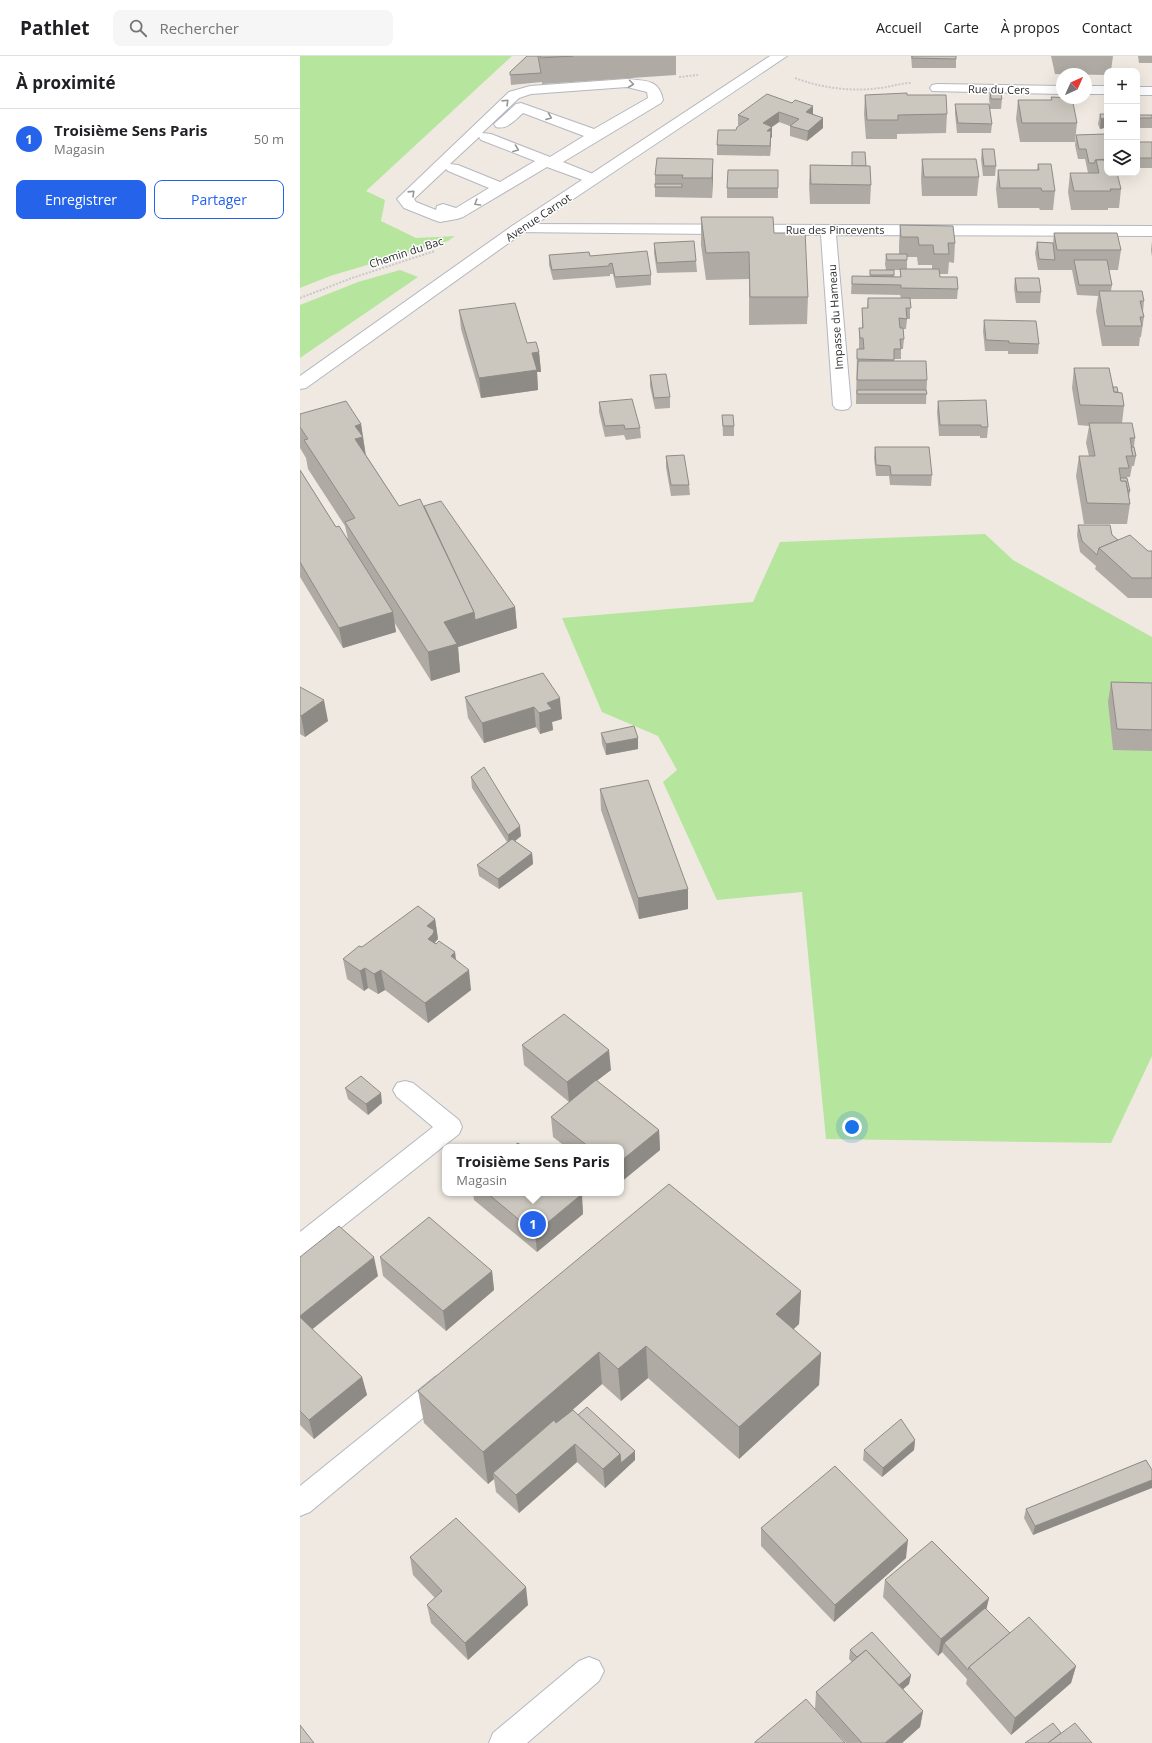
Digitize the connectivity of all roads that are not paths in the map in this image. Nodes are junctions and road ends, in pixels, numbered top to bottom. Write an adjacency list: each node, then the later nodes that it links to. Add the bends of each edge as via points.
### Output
1 (780, 56): 12 (street, Avenue Carnot)
2 (937, 88): 3 (street, Rue du Cers)
3 (1056, 90)
4 (1092, 90): 5 (street)
5 (1104, 90)
6 (1140, 91): 7 (street)
7 (1152, 91)
8 (595, 135): 9 (street, one-way to 8, via 521,107); 10 (street); 14 (street, one-way to 8, via 440,217 410,205 405,199 514,95 530,90 627,83 648,86 654,90 656,100)
9 (486, 137): 10 (street, one-way to 10); 11 (street)
10 (549, 162): 12 (street); 13 (street)
11 (454, 168): 13 (street); 14 (street, via 421,200)
12 (593, 179): 15 (street, Avenue Carnot)
13 (501, 188): 14 (street, one-way to 14)
14 (458, 214)
15 (518, 229): 16 (street, Rue des Pincevents); 18 (street, Avenue Carnot)
16 (828, 229): 17 (street, Rue des Pincevents); 19 (street, Impasse du Hameau)
17 (1152, 231)
18 (300, 384)
19 (842, 405)
20 (405, 1090): 21 (street, via 450,1127)
21 (300, 1246)
22 (460, 1372): 23 (street)
23 (300, 1503)
24 (589, 1671): 25 (street)
25 (504, 1743)

